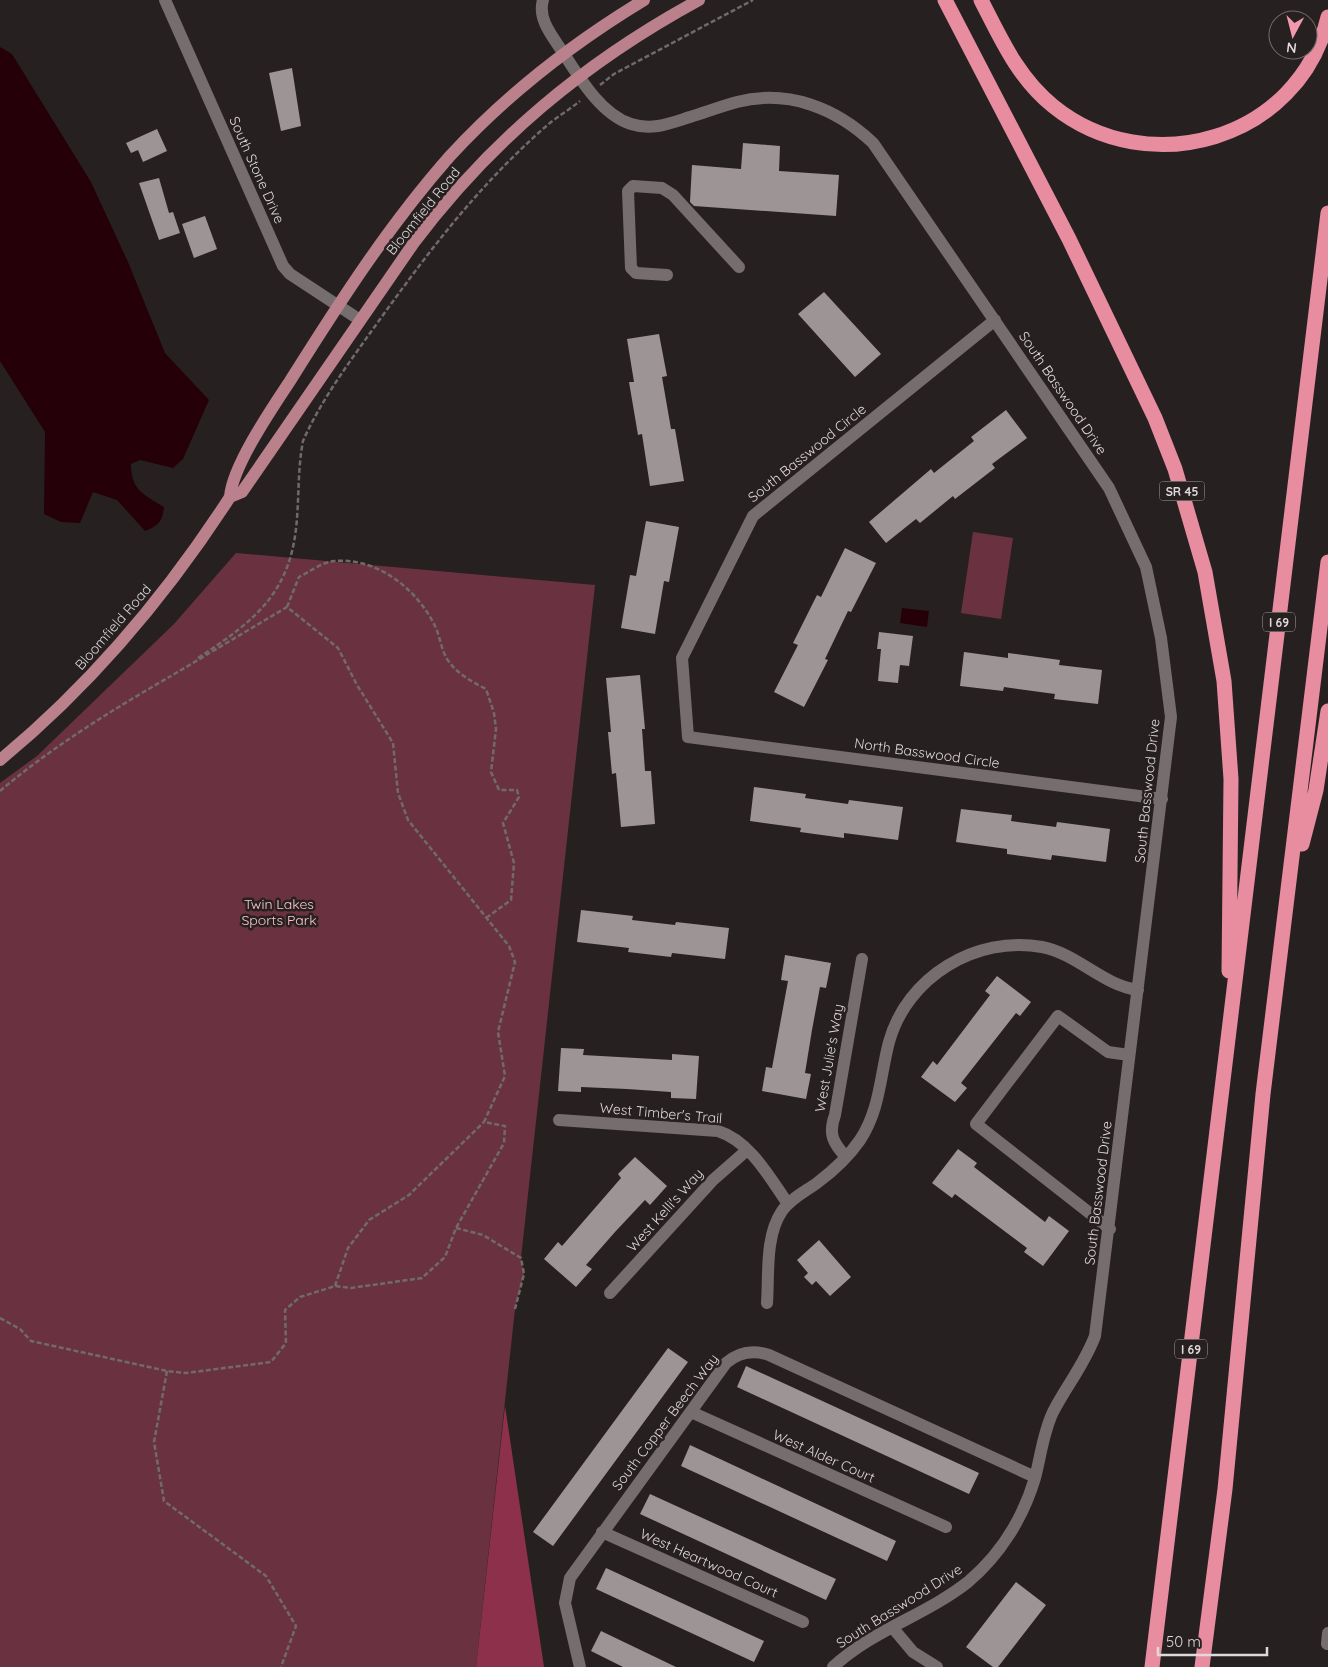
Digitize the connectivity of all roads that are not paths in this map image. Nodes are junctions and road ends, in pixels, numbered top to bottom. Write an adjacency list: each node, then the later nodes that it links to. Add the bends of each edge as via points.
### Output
1 (165, 0): 13 (street, South Stone Drive, via 283,266)
2 (543, 0): 8 (street, South Basswood Drive, via 542,18)
3 (644, 0): 8 (main road, Bloomfield Road)
4 (699, 0): 9 (main road, Bloomfield Road, via 641,33)
5 (945, 0): 25 (highway, SR 45, via 1069,239 1155,418 1175,469 1205,572 1224,681 1230,779)
6 (981, 0): 7 (highway, via 1017,68 1054,107 1105,136 1162,146 1189,144 1215,137 1266,111 1303,74 1317,51)
7 (1328, 17)
8 (564, 54): 9 (street, South Basswood Drive); 13 (main road, Bloomfield Road, via 508,99 451,156 403,214)
9 (579, 77): 14 (main road, Bloomfield Road, via 522,124 456,190); 15 (street, South Basswood Drive, via 609,112 625,122 643,127 658,127 756,99 803,102 843,118 873,143 889,164)
10 (1328, 213): 25 (highway, I 69)
11 (739, 267): 12 (street, via 673,195 662,188 633,186 628,191 631,268 636,273)
12 (667, 275)
13 (338, 306): 14 (street, South Stone Drive); 16 (main road, Bloomfield Road, via 251,446 231,485)
14 (360, 320): 16 (main road, Bloomfield Road, via 242,492)
15 (995, 320): 19 (street, South Basswood Circle, via 753,516 682,658); 21 (street, South Basswood Drive, via 1109,488 1146,567 1161,638 1171,717)
16 (230, 497): 20 (main road, Bloomfield Road, via 178,575 116,649 47,721)
17 (1328, 562): 22 (highway)
18 (1328, 711): 22 (highway, via 1316,790)
19 (688, 737): 21 (street, North Basswood Circle)
20 (0, 760)
21 (1162, 800): 24 (street, South Basswood Drive)
22 (1286, 908): 44 (highway, via 1263,1094 1225,1489)
23 (862, 959): 29 (street, West Julie's Way, via 831,1125 832,1140)
24 (1138, 990): 26 (street, South Basswood Drive); 29 (street, via 1120,987 1075,959 1043,947 996,947 950,964 925,982 900,1016 889,1043 873,1115)
25 (1230, 1032): 43 (highway, I 69)
26 (1129, 1055): 31 (street, South Basswood Drive); 31 (street, via 1108,1052 1058,1016 976,1124)
27 (559, 1120): 28 (street, West Timber's Trail, via 718,1132 727,1134)
28 (746, 1151): 30 (street, West Timber's Trail); 32 (street, West Kelli's Way, via 713,1180)
29 (846, 1157): 30 (street)
30 (788, 1204): 33 (street, via 773,1231)
31 (1110, 1229): 35 (street, South Basswood Drive, via 1095,1336 1043,1436)
32 (610, 1293)
33 (767, 1303)
34 (690, 1412): 35 (street, South Copper Beech Way, via 726,1363 740,1354 759,1352); 36 (street, West Alder Court); 37 (street, South Copper Beech Way)
35 (1035, 1477): 39 (street, South Basswood Drive, via 1014,1527 977,1573 957,1590)
36 (946, 1527)
37 (602, 1532): 38 (street, West Heartwood Court); 40 (street, South Copper Beech Way, via 574,1571 566,1594 566,1614)
38 (803, 1622)
39 (892, 1627): 41 (street, South Basswood Drive, via 862,1644); 42 (street, via 913,1652)
40 (580, 1667)
41 (833, 1667)
42 (937, 1667)
43 (1152, 1667)
44 (1202, 1667)

